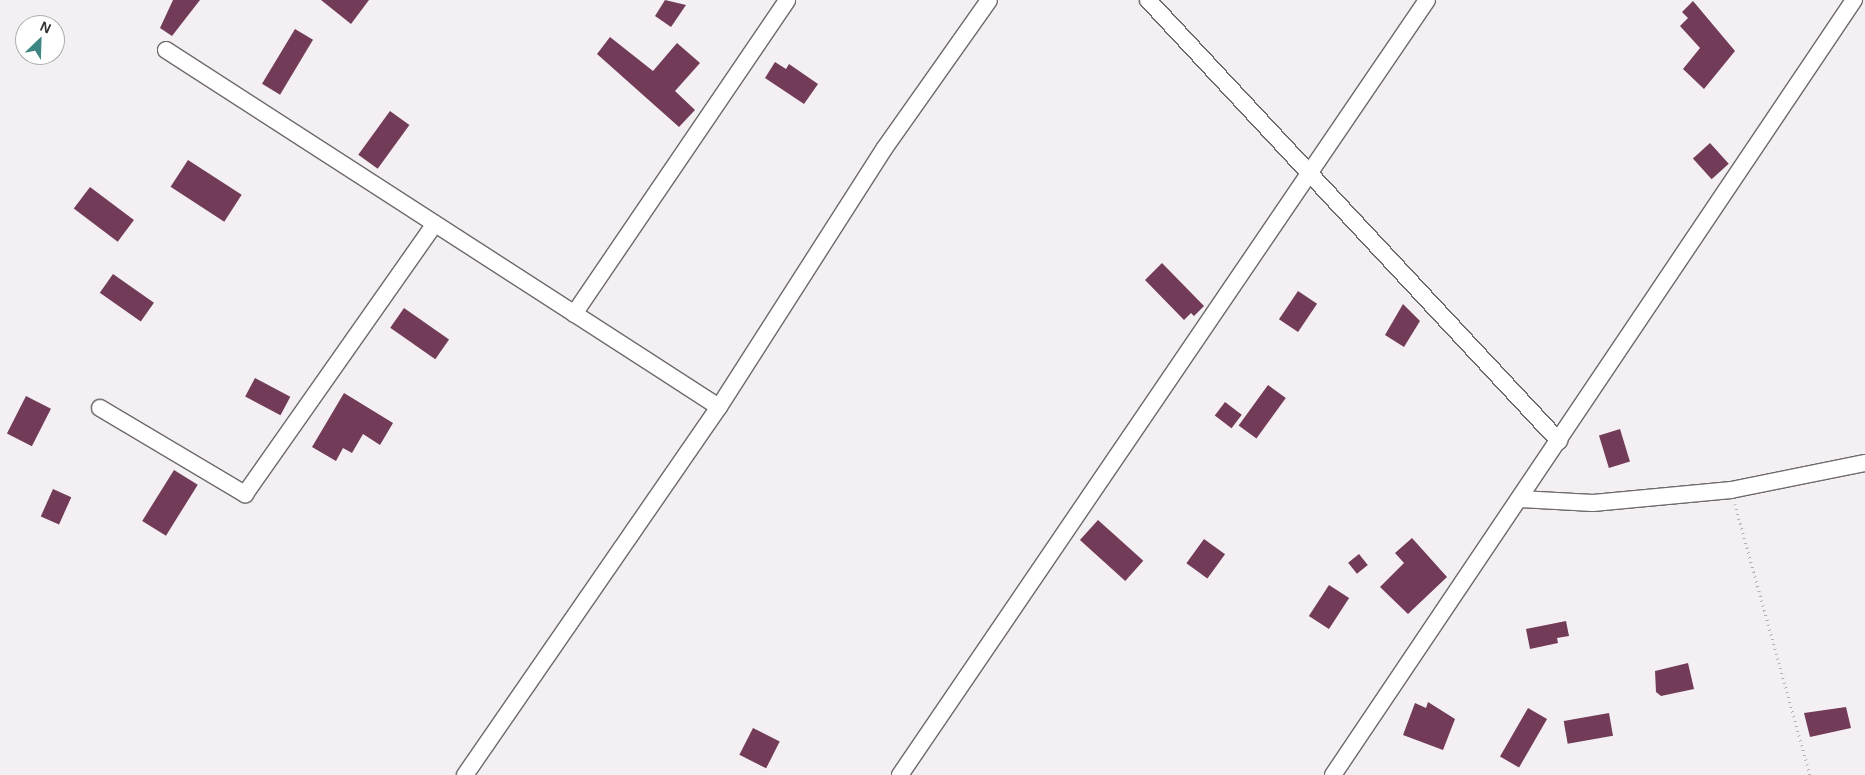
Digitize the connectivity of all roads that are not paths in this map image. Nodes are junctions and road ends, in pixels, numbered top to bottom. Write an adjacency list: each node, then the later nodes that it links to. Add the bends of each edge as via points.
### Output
1 (787, 0): 9 (street)
2 (989, 0): 10 (street, via 884,150)
3 (1148, 0): 7 (street)
4 (1427, 0): 7 (street)
5 (1854, 0): 12 (street)
6 (166, 50): 8 (street)
7 (1310, 174): 12 (street); 16 (street)
8 (435, 224): 9 (street); 11 (street, via 245,494)
9 (574, 314): 10 (street)
10 (719, 407): 15 (street)
11 (100, 408)
12 (1560, 440): 14 (street)
13 (1865, 463): 14 (street, via 1730,490 1593,503)
14 (1520, 499): 17 (street)
15 (466, 775)
16 (900, 775)
17 (1334, 775)

